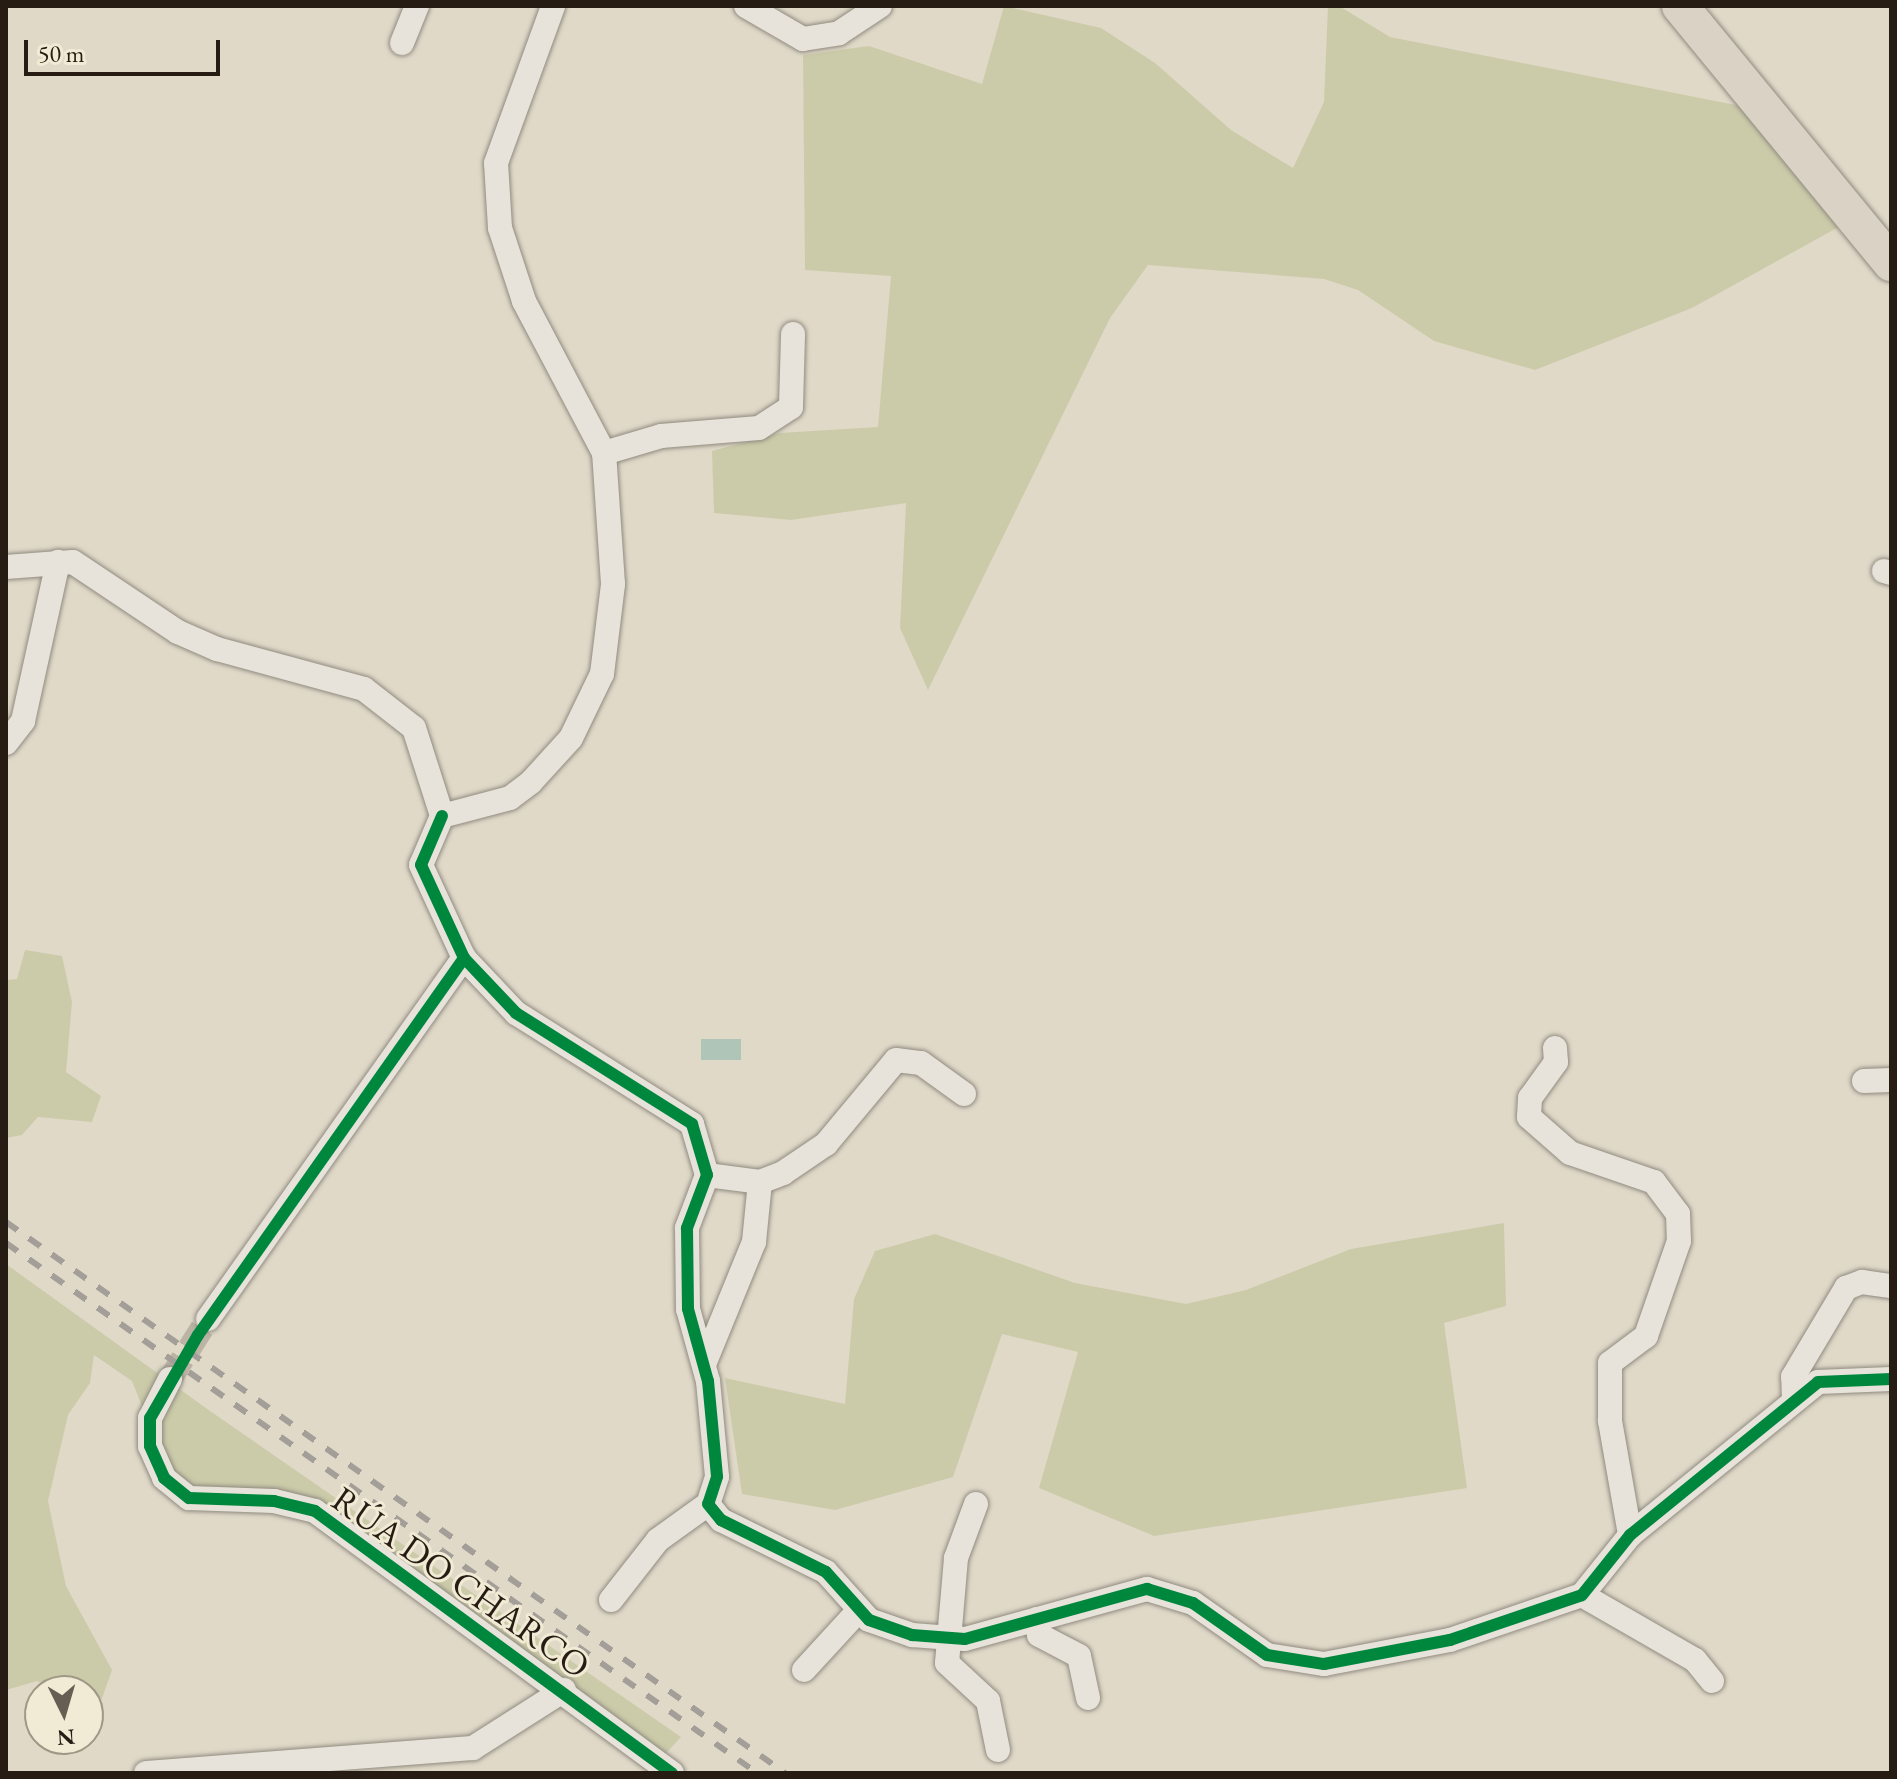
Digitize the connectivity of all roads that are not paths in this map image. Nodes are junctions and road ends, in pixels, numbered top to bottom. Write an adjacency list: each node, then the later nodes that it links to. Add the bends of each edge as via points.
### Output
1 (417, 6): 6 (street)
2 (553, 6): 9 (street, via 496,163 500,228 524,301)
3 (746, 6): 4 (street, via 803,39 839,33)
4 (880, 6)
5 (1680, 6): 7 (main road)
6 (402, 43)
7 (1891, 263)
8 (793, 334): 9 (street, via 791,407 759,428 661,436)
9 (604, 453): 13 (street, via 613,584 602,674 571,738 531,782 510,798)
10 (58, 562): 11 (street); 12 (street, via 23,721); 13 (street, via 73,562 178,632 217,649 364,689 414,728)
11 (6, 567)
12 (6, 743)
13 (442, 816): 14 (street, via 421,865)
14 (464, 958): 19 (street, via 516,1013 692,1124); 22 (street)
15 (1555, 1048): 29 (street, via 1556,1062 1530,1098 1529,1117 1570,1153 1617,1163 1654,1182 1678,1214 1679,1241 1646,1336 1610,1363 1610,1421)
16 (1891, 1080): 17 (street)
17 (1864, 1081)
18 (964, 1094): 20 (street, via 921,1063 896,1060 826,1144)
19 (707, 1175): 20 (street); 23 (street, via 687,1228 688,1309)
20 (760, 1182): 23 (street, via 754,1242)
21 (1891, 1286): 26 (street, via 1846,1288 1793,1377)
22 (208, 1319)
23 (704, 1365): 27 (street, via 717,1477)
24 (170, 1379): 37 (street, RÚA DO CHARCO, via 150,1418 150,1446 164,1478 181,1492 214,1502 274,1501 315,1511)
25 (1891, 1379): 26 (street, via 1818,1382)
26 (1794, 1400): 29 (street)
27 (708, 1504): 31 (street, via 658,1540); 32 (street, via 721,1520 826,1572)
28 (976, 1504): 34 (street, via 956,1558)
29 (1630, 1535): 30 (street)
30 (1582, 1595): 33 (street, via 1450,1640 1324,1664 1267,1655 1193,1603 1147,1589); 36 (street, via 1695,1660)
31 (611, 1600)
32 (859, 1610): 34 (street, via 912,1635); 35 (street)
33 (1037, 1619): 34 (street); 38 (street, via 1039,1635 1079,1656)
34 (948, 1638): 39 (street, via 947,1663 988,1701)
35 (804, 1670)
36 (1712, 1681)
37 (564, 1690): 40 (street, via 473,1748); 41 (street, RÚA DO CHARCO)
38 (1088, 1698)
39 (998, 1750)
40 (146, 1773)
41 (672, 1773)

